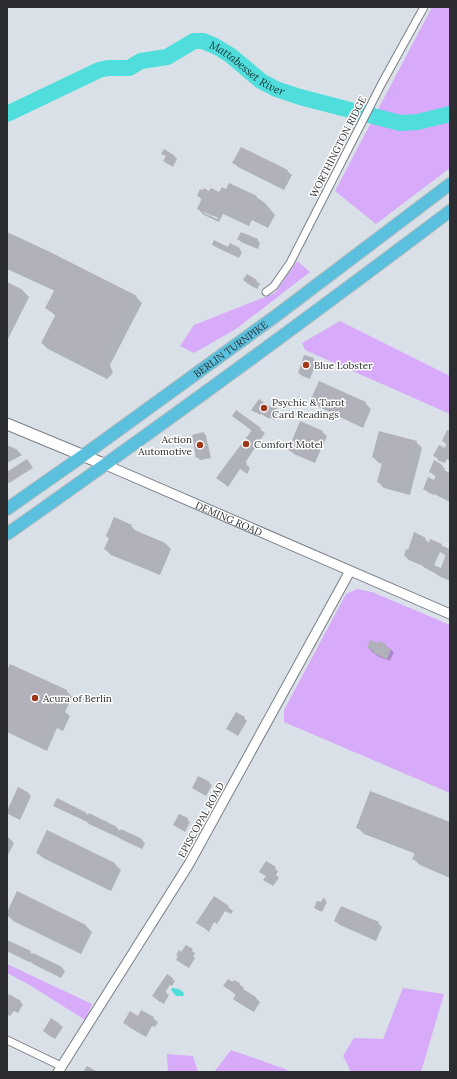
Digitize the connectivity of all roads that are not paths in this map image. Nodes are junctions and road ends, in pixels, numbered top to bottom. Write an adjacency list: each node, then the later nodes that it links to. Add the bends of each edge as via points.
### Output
1 (424, 7): 4 (street, WORTHINGTON RIDGE, via 290,263 274,286)
2 (450, 184): 6 (highway, BERLIN TURNPIKE)
3 (450, 211): 7 (highway, BERLIN TURNPIKE, via 281,338)
4 (266, 292)
5 (7, 424): 6 (main road, DEMING ROAD)
6 (84, 456): 7 (main road, DEMING ROAD); 8 (highway, BERLIN TURNPIKE)
7 (106, 464): 9 (highway, BERLIN TURNPIKE); 10 (street, DEMING ROAD)
8 (7, 509)
9 (7, 534)
10 (350, 571): 11 (street, DEMING ROAD); 13 (street, EPISCOPAL ROAD, via 189,864)
11 (450, 614)
12 (7, 1040): 13 (street)
13 (60, 1069)

